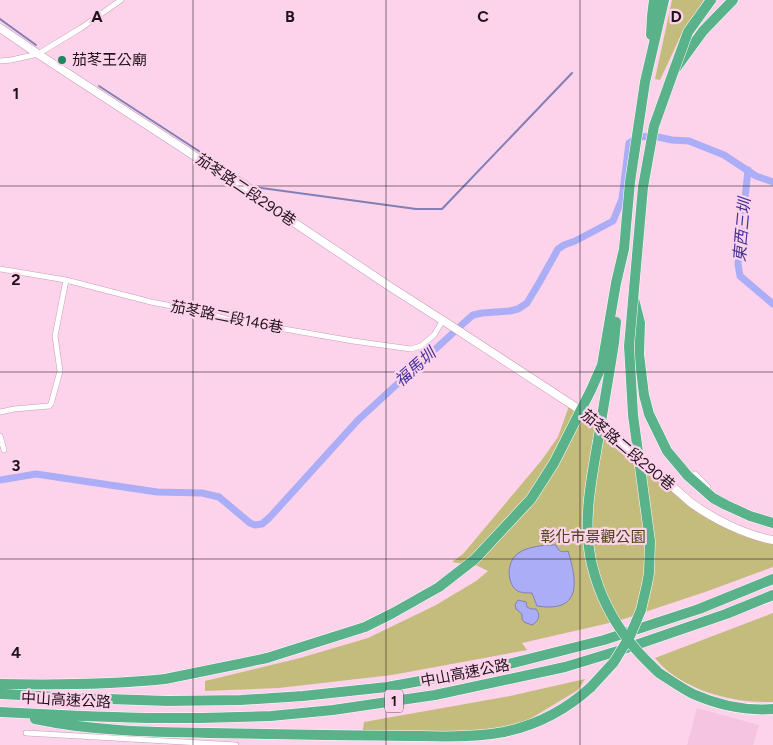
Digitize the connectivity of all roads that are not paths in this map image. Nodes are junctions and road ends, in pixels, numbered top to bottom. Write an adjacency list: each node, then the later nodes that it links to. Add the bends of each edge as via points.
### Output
1 (121, 0): 7 (street)
2 (654, 0): 8 (highway)
3 (664, 0): 8 (highway)
4 (711, 0): 10 (highway, bridge, via 688,32)
5 (733, 0): 10 (highway, bridge, via 703,31)
6 (0, 28): 7 (street, 茄苳路二段290巷)
7 (38, 54): 9 (street); 15 (street, 茄苳路二段290巷)
8 (651, 54): 11 (highway, via 630,182)
9 (0, 61)
10 (672, 73): 14 (highway, bridge, via 654,126 643,187)
11 (624, 249): 24 (highway, bridge, via 602,365 554,463 531,499 475,559 439,587 365,627 267,658 165,679 112,684); 26 (highway, bridge, via 614,343 590,485 588,541 592,566 612,616 631,644 659,673 692,693 715,702 740,708)
12 (0, 269): 13 (street, 茄苳路二段146巷)
13 (66, 280): 15 (street, 茄苳路二段146巷, via 226,319 411,349 421,346 434,335); 16 (street, via 55,336 60,371 51,404)
14 (633, 296): 20 (highway, via 640,323 639,354 644,395 667,451 688,476 714,498 737,511); 27 (highway, bridge, via 630,371 650,541 649,573 641,610 630,636 601,678 568,706 544,719 504,732 445,736 109,730)
15 (443, 320): 21 (street, 茄苳路二段290巷, via 577,408 620,440 700,510 740,530)
16 (0, 412)
17 (0, 436): 18 (street)
18 (4, 450)
19 (694, 474): 20 (street, via 718,496)
20 (773, 521)
21 (773, 540)
22 (773, 579): 25 (highway, 中山高速公路 / 1, bridge, via 699,609 604,640 497,666 387,687 241,700)
23 (773, 594): 27 (highway, 中山高速公路 / 1, bridge, via 726,614 565,667 435,695 270,716 146,718)
24 (0, 684)
25 (0, 694)
26 (773, 709)
27 (2, 712)
28 (26, 733): 29 (street)
29 (236, 745)

